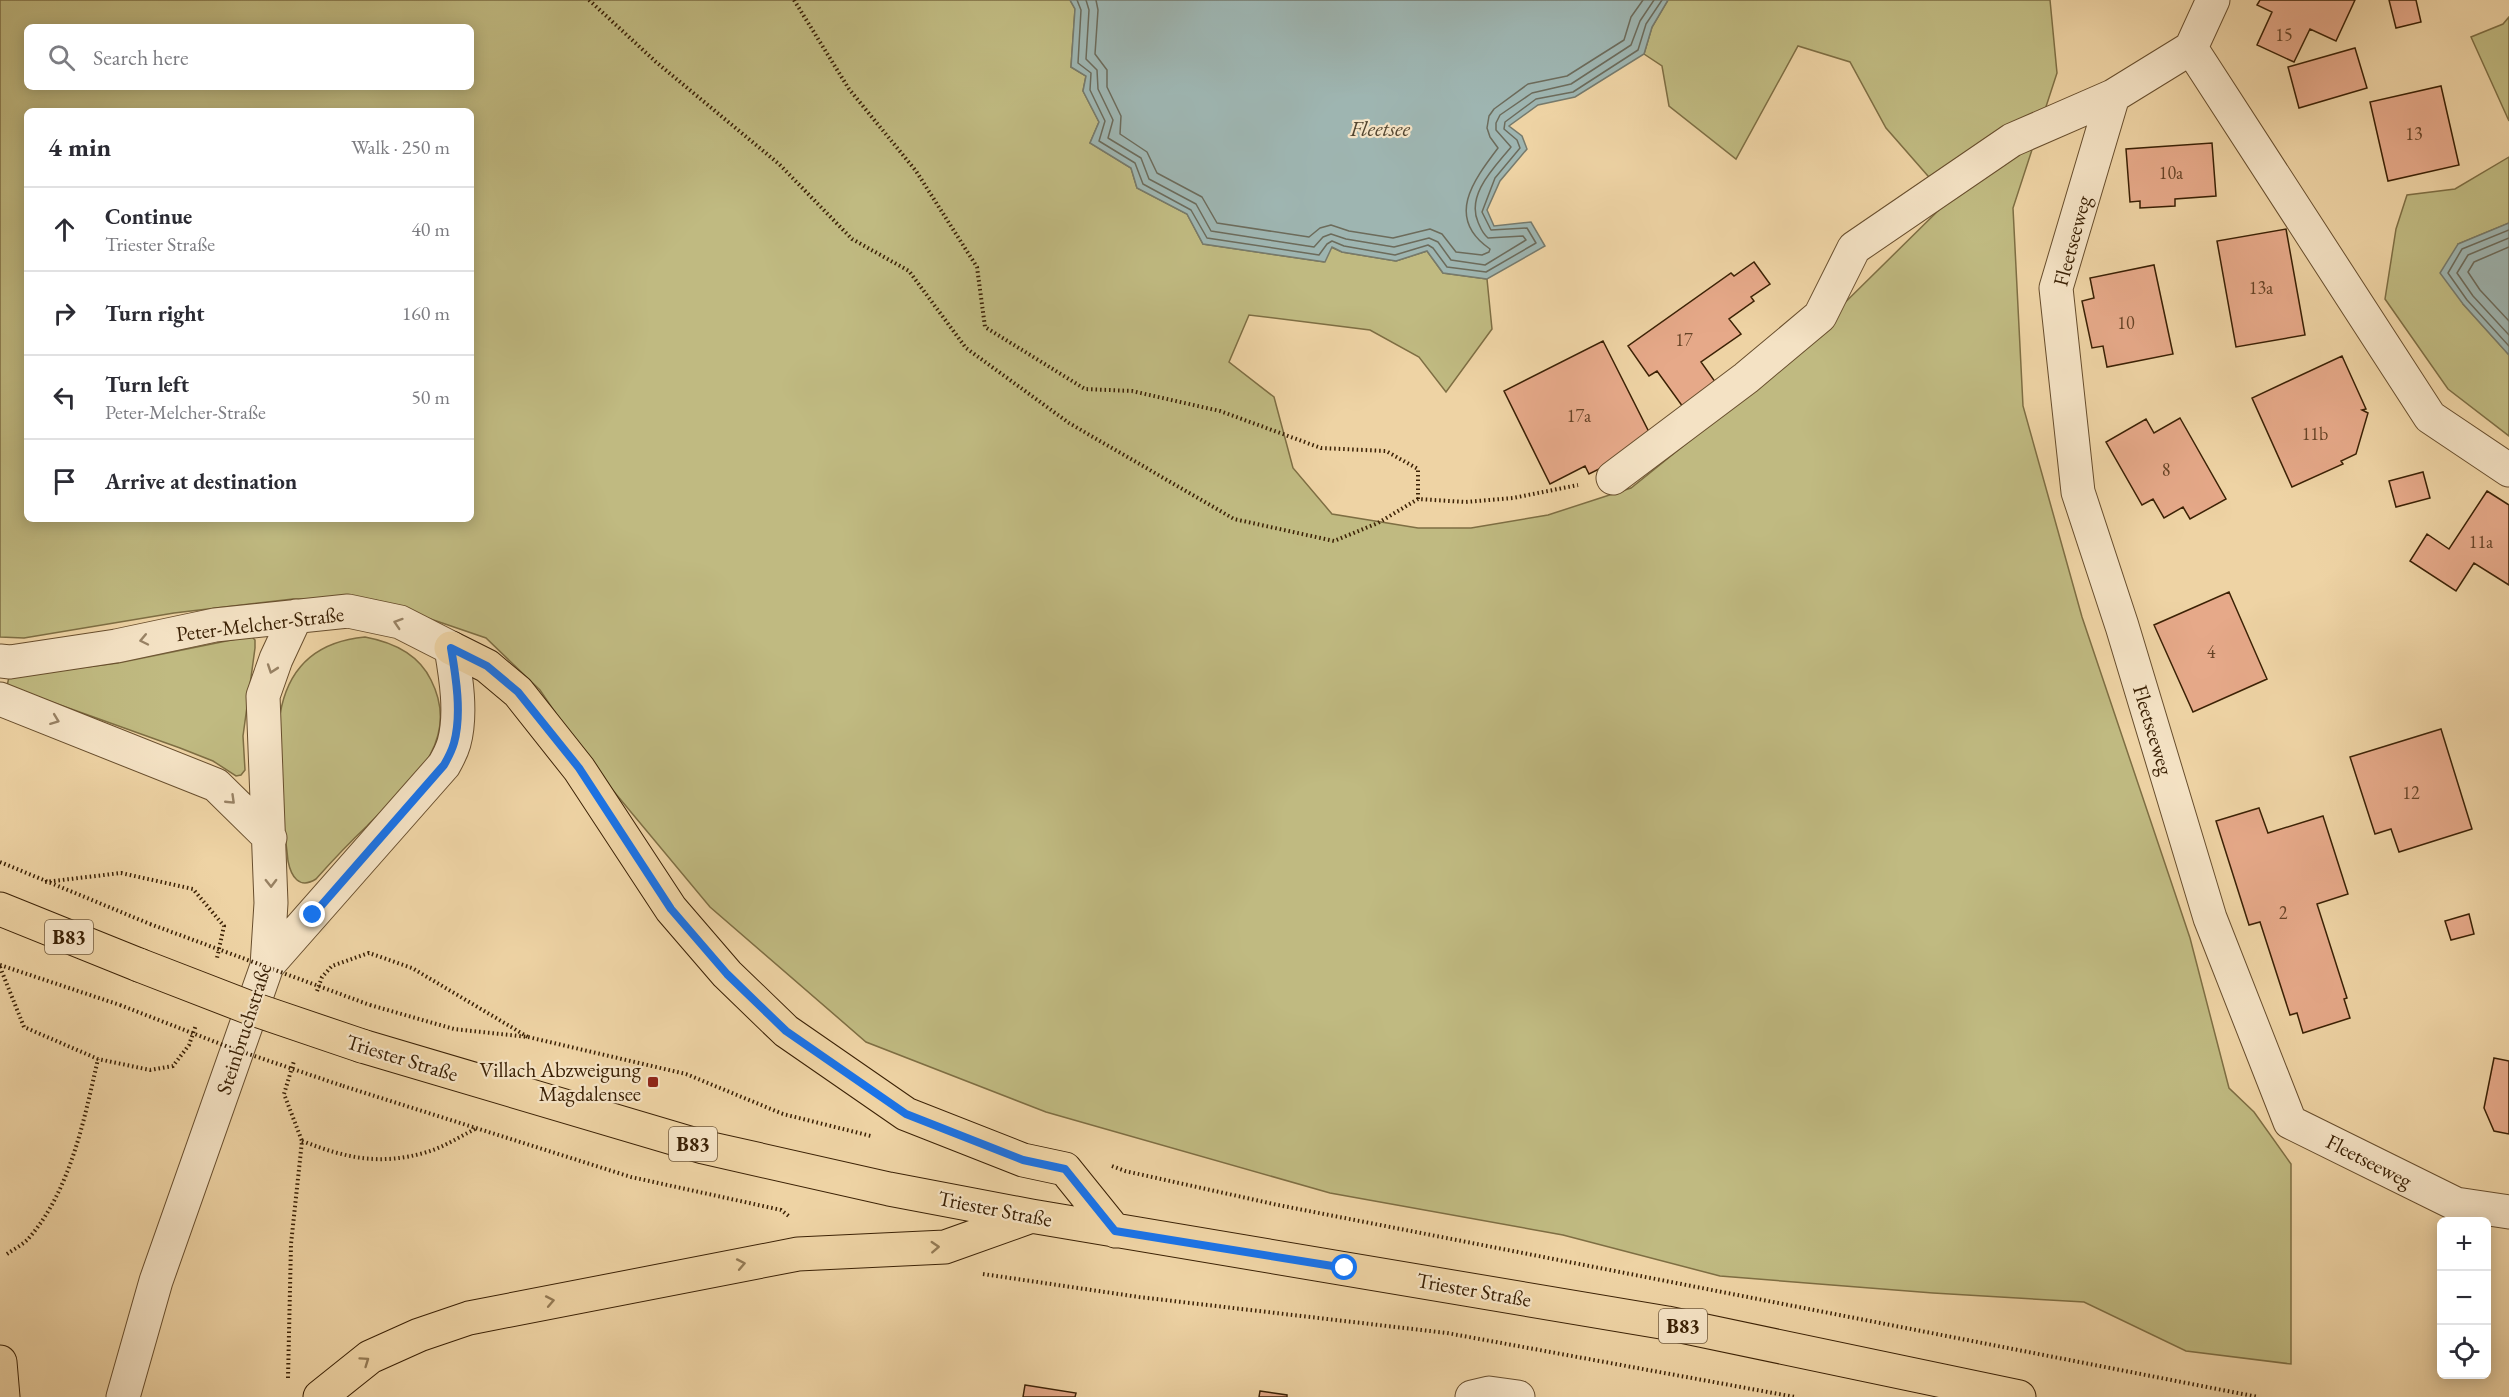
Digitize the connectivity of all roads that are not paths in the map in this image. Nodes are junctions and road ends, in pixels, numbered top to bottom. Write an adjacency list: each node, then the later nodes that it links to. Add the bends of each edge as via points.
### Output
1 (2213, 0): 2 (street)
2 (2191, 48): 3 (street); 4 (street, via 2430,417)
3 (2113, 96): 5 (street, via 2012,140 1854,248 1820,316 1746,378); 13 (street, Fleetseeweg, via 2056,288 2078,492 2210,918 2290,1122 2456,1204)
4 (2509, 470)
5 (1613, 478)
6 (296, 615): 7 (street, Peter-Melcher-Straße, one-way to 6, via 400,622 348,611); 8 (street, Peter-Melcher-Straße, one-way to 8); 10 (street, Steinbruchstraße, one-way to 10, via 263,696)
7 (451, 648): 12 (street, via 456,673 457,725 454,744 444,765); 15 (main road, via 487,666 518,692 579,768 671,909 727,974 786,1031 906,1114 1023,1160 1065,1169)
8 (0, 661)
9 (0, 699): 10 (street, one-way to 10, via 216,786)
10 (270, 838): 12 (street, Steinbruchstraße, one-way to 12)
11 (0, 909): 14 (main road, Triester Straße / B83, bridge, via 250,1008 362,1046 703,1147)
12 (267, 966): 18 (street, Steinbruchstraße, via 156,1281)
13 (2509, 1212)
14 (1031, 1216): 15 (main road, Triester Straße / B83); 19 (main road, one-way to 14, via 370,1357 469,1318 798,1254 945,1247)
15 (1115, 1231): 22 (main road, Triester Straße / B83, via 1667,1323)
16 (0, 1362): 17 (main road)
17 (3, 1397)
18 (123, 1397)
19 (320, 1397)
20 (1472, 1397): 21 (street, via 1489,1392)
21 (1518, 1397)
22 (2019, 1397)

